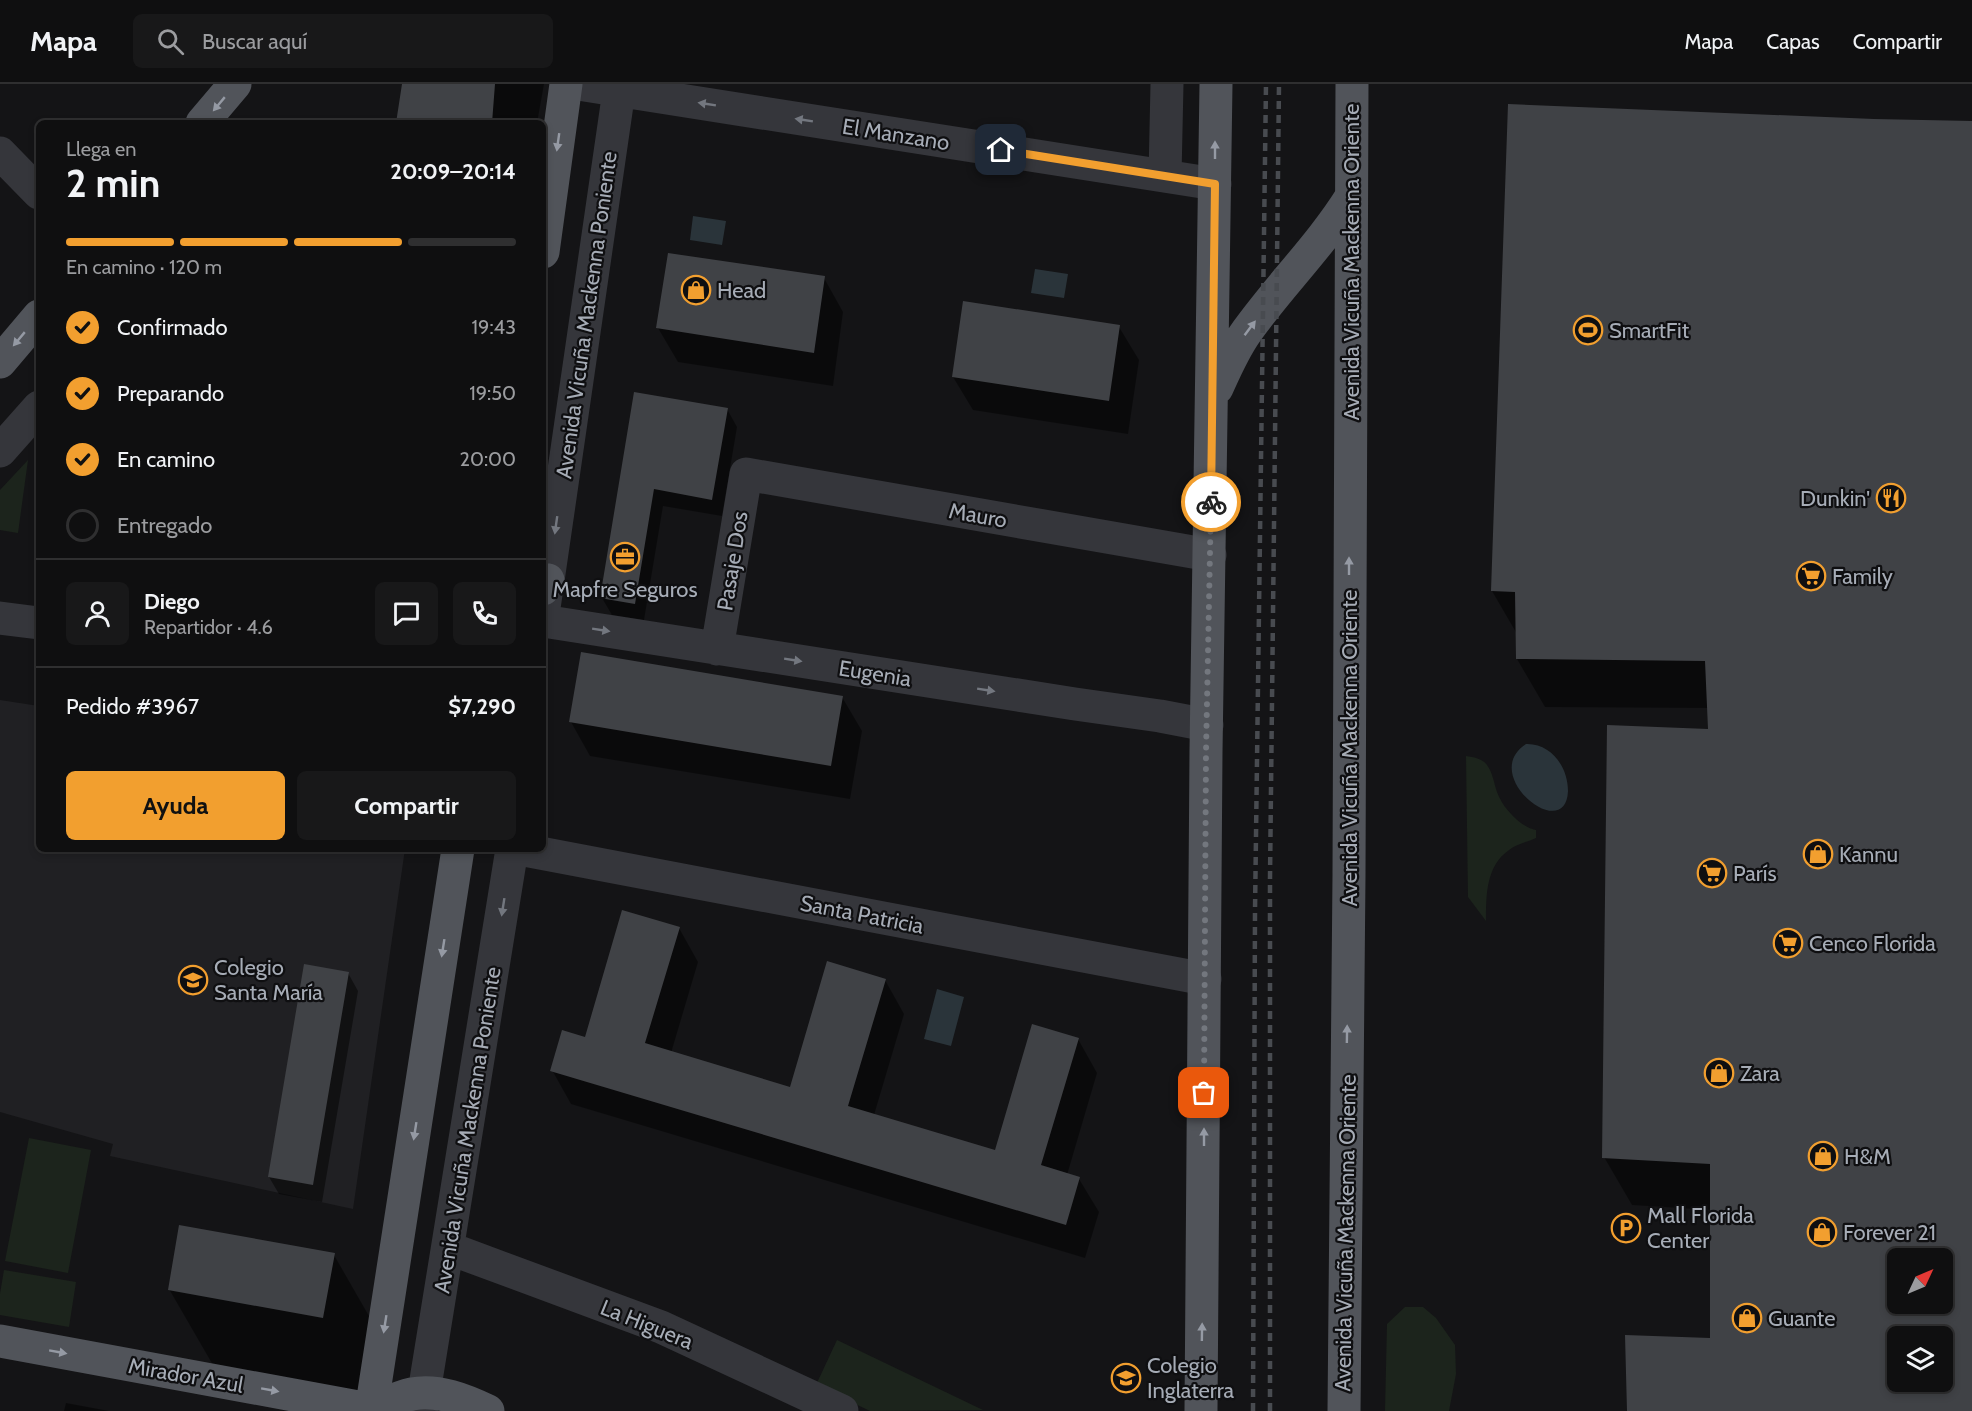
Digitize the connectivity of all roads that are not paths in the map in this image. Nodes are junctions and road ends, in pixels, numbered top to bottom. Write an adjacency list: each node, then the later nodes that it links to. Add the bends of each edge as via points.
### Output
1 (236, 84): 8 (main road, one-way to 8)
2 (566, 84): 14 (main road, one-way to 14)
3 (578, 84): 7 (street, El Manzano)
4 (1167, 84): 10 (street)
5 (1216, 84): 11 (main road, one-way to 5)
6 (1352, 84): 13 (main road, Avenida Vicuña Mackenna Oriente)
7 (619, 87): 10 (street, El Manzano, one-way to 7); 22 (street, Avenida Vicuña Mackenna Poniente, one-way to 22)
8 (205, 120)
9 (0, 153): 12 (street)
10 (1165, 176): 11 (street, El Manzano)
11 (1215, 184): 17 (main road)
12 (36, 190)
13 (1351, 197): 17 (main road, one-way to 13, via 1247,331); 39 (main road, Avenida Vicuña Mackenna Oriente, one-way to 13)
14 (546, 230)
15 (36, 320): 16 (main road, one-way to 16)
16 (0, 362)
17 (1212, 398): 21 (main road)
18 (36, 417): 19 (street)
19 (0, 452)
20 (746, 474): 21 (street, Mauro); 26 (street, Pasaje Dos)
21 (1210, 555): 27 (main road)
22 (546, 585)
23 (0, 618): 25 (street)
24 (546, 620): 26 (street, Eugenia, one-way to 26)
25 (36, 623)
26 (717, 649): 27 (street, Eugenia, one-way to 27)
27 (1207, 725): 31 (main road)
28 (458, 852): 35 (main road, one-way to 35)
29 (512, 852): 32 (street, Avenida Vicuña Mackenna Poniente, one-way to 32)
30 (535, 852): 31 (street, Santa Patricia)
31 (1205, 979): 38 (main road, one-way to 31)
32 (448, 1248): 34 (street, Avenida Vicuña Mackenna Poniente); 37 (street, La Higuera, via 661,1327)
33 (0, 1341): 35 (main road, Mirador Azul, one-way to 35)
34 (423, 1402): 35 (main road, via 401,1397); 36 (main road, via 450,1396)
35 (374, 1410)
36 (488, 1411)
37 (842, 1411)
38 (1201, 1411)
39 (1344, 1411)

